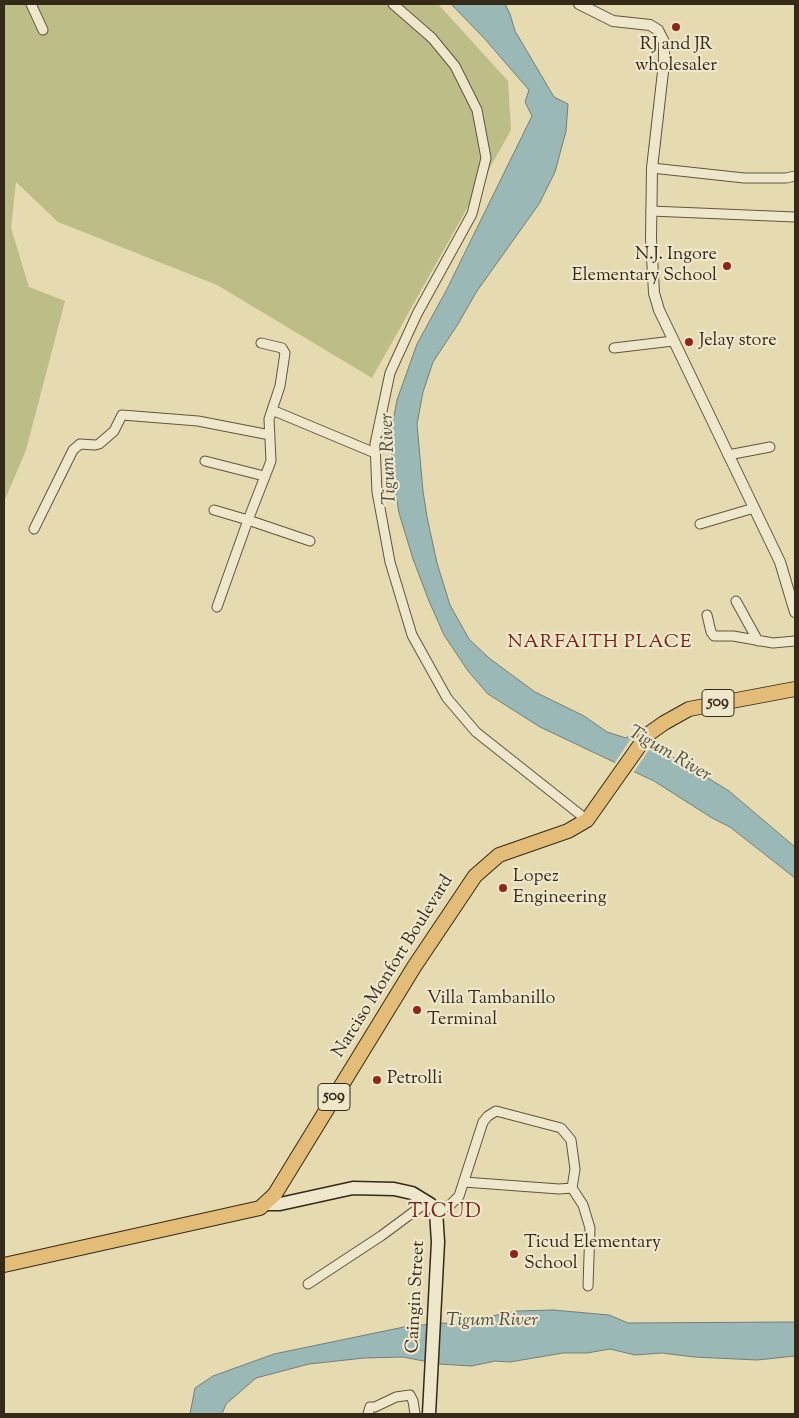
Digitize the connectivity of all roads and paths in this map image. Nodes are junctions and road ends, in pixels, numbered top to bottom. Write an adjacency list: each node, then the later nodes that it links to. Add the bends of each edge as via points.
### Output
1 (31, 4): 4 (street)
2 (393, 4): 15 (street, via 432,38 455,66 477,110 486,158 472,214 417,314 390,372 374,444)
3 (579, 4): 5 (street, via 613,21 650,25 662,36 664,63)
4 (43, 30)
5 (652, 168): 6 (street, via 744,178); 7 (street)
6 (795, 176)
7 (651, 212): 8 (street); 9 (street, via 654,293)
8 (795, 217)
9 (673, 340): 11 (street); 16 (street)
10 (261, 342): 12 (street, via 282,348 285,354)
11 (614, 348)
12 (272, 410): 13 (street); 15 (street)
13 (270, 435): 18 (street, via 271,461); 23 (street, via 198,421 122,415 114,431 99,444 80,444 73,450)
14 (770, 447): 16 (street)
15 (375, 453): 32 (street, via 377,492 390,562 412,635 447,698 476,732)
16 (728, 455): 19 (street)
17 (205, 461): 18 (street)
18 (264, 476): 21 (street)
19 (754, 508): 22 (street); 27 (street, via 785,576)
20 (214, 510): 21 (street)
21 (248, 520): 24 (street); 26 (street)
22 (700, 524)
23 (34, 529)
24 (310, 541)
25 (736, 601): 29 (street)
26 (217, 607)
27 (795, 612)
28 (707, 615): 29 (street, via 714,636)
29 (758, 641): 30 (street)
30 (795, 641)
31 (795, 689): 32 (main road, Narciso Monfort Boulevard / 509, via 689,708 664,723 647,735)
32 (590, 817): 35 (main road, Narciso Monfort Boulevard / 509, via 568,831 499,855 475,876 414,967)
33 (464, 1182): 34 (street, via 559,1190); 34 (street, via 483,1122 496,1111 562,1128 571,1140 575,1169); 36 (street, via 459,1196 450,1205)
34 (572, 1188): 39 (street, via 583,1205 590,1228)
35 (266, 1204): 36 (main road, via 280,1204 353,1188 412,1193); 37 (main road, via 260,1208)
36 (432, 1206): 38 (street); 42 (main road, Caingin Street, via 438,1242)
37 (4, 1265)
38 (308, 1284)
39 (588, 1286)
40 (368, 1414): 41 (street, via 370,1407 396,1396 410,1395)
41 (415, 1414)
42 (429, 1414)

